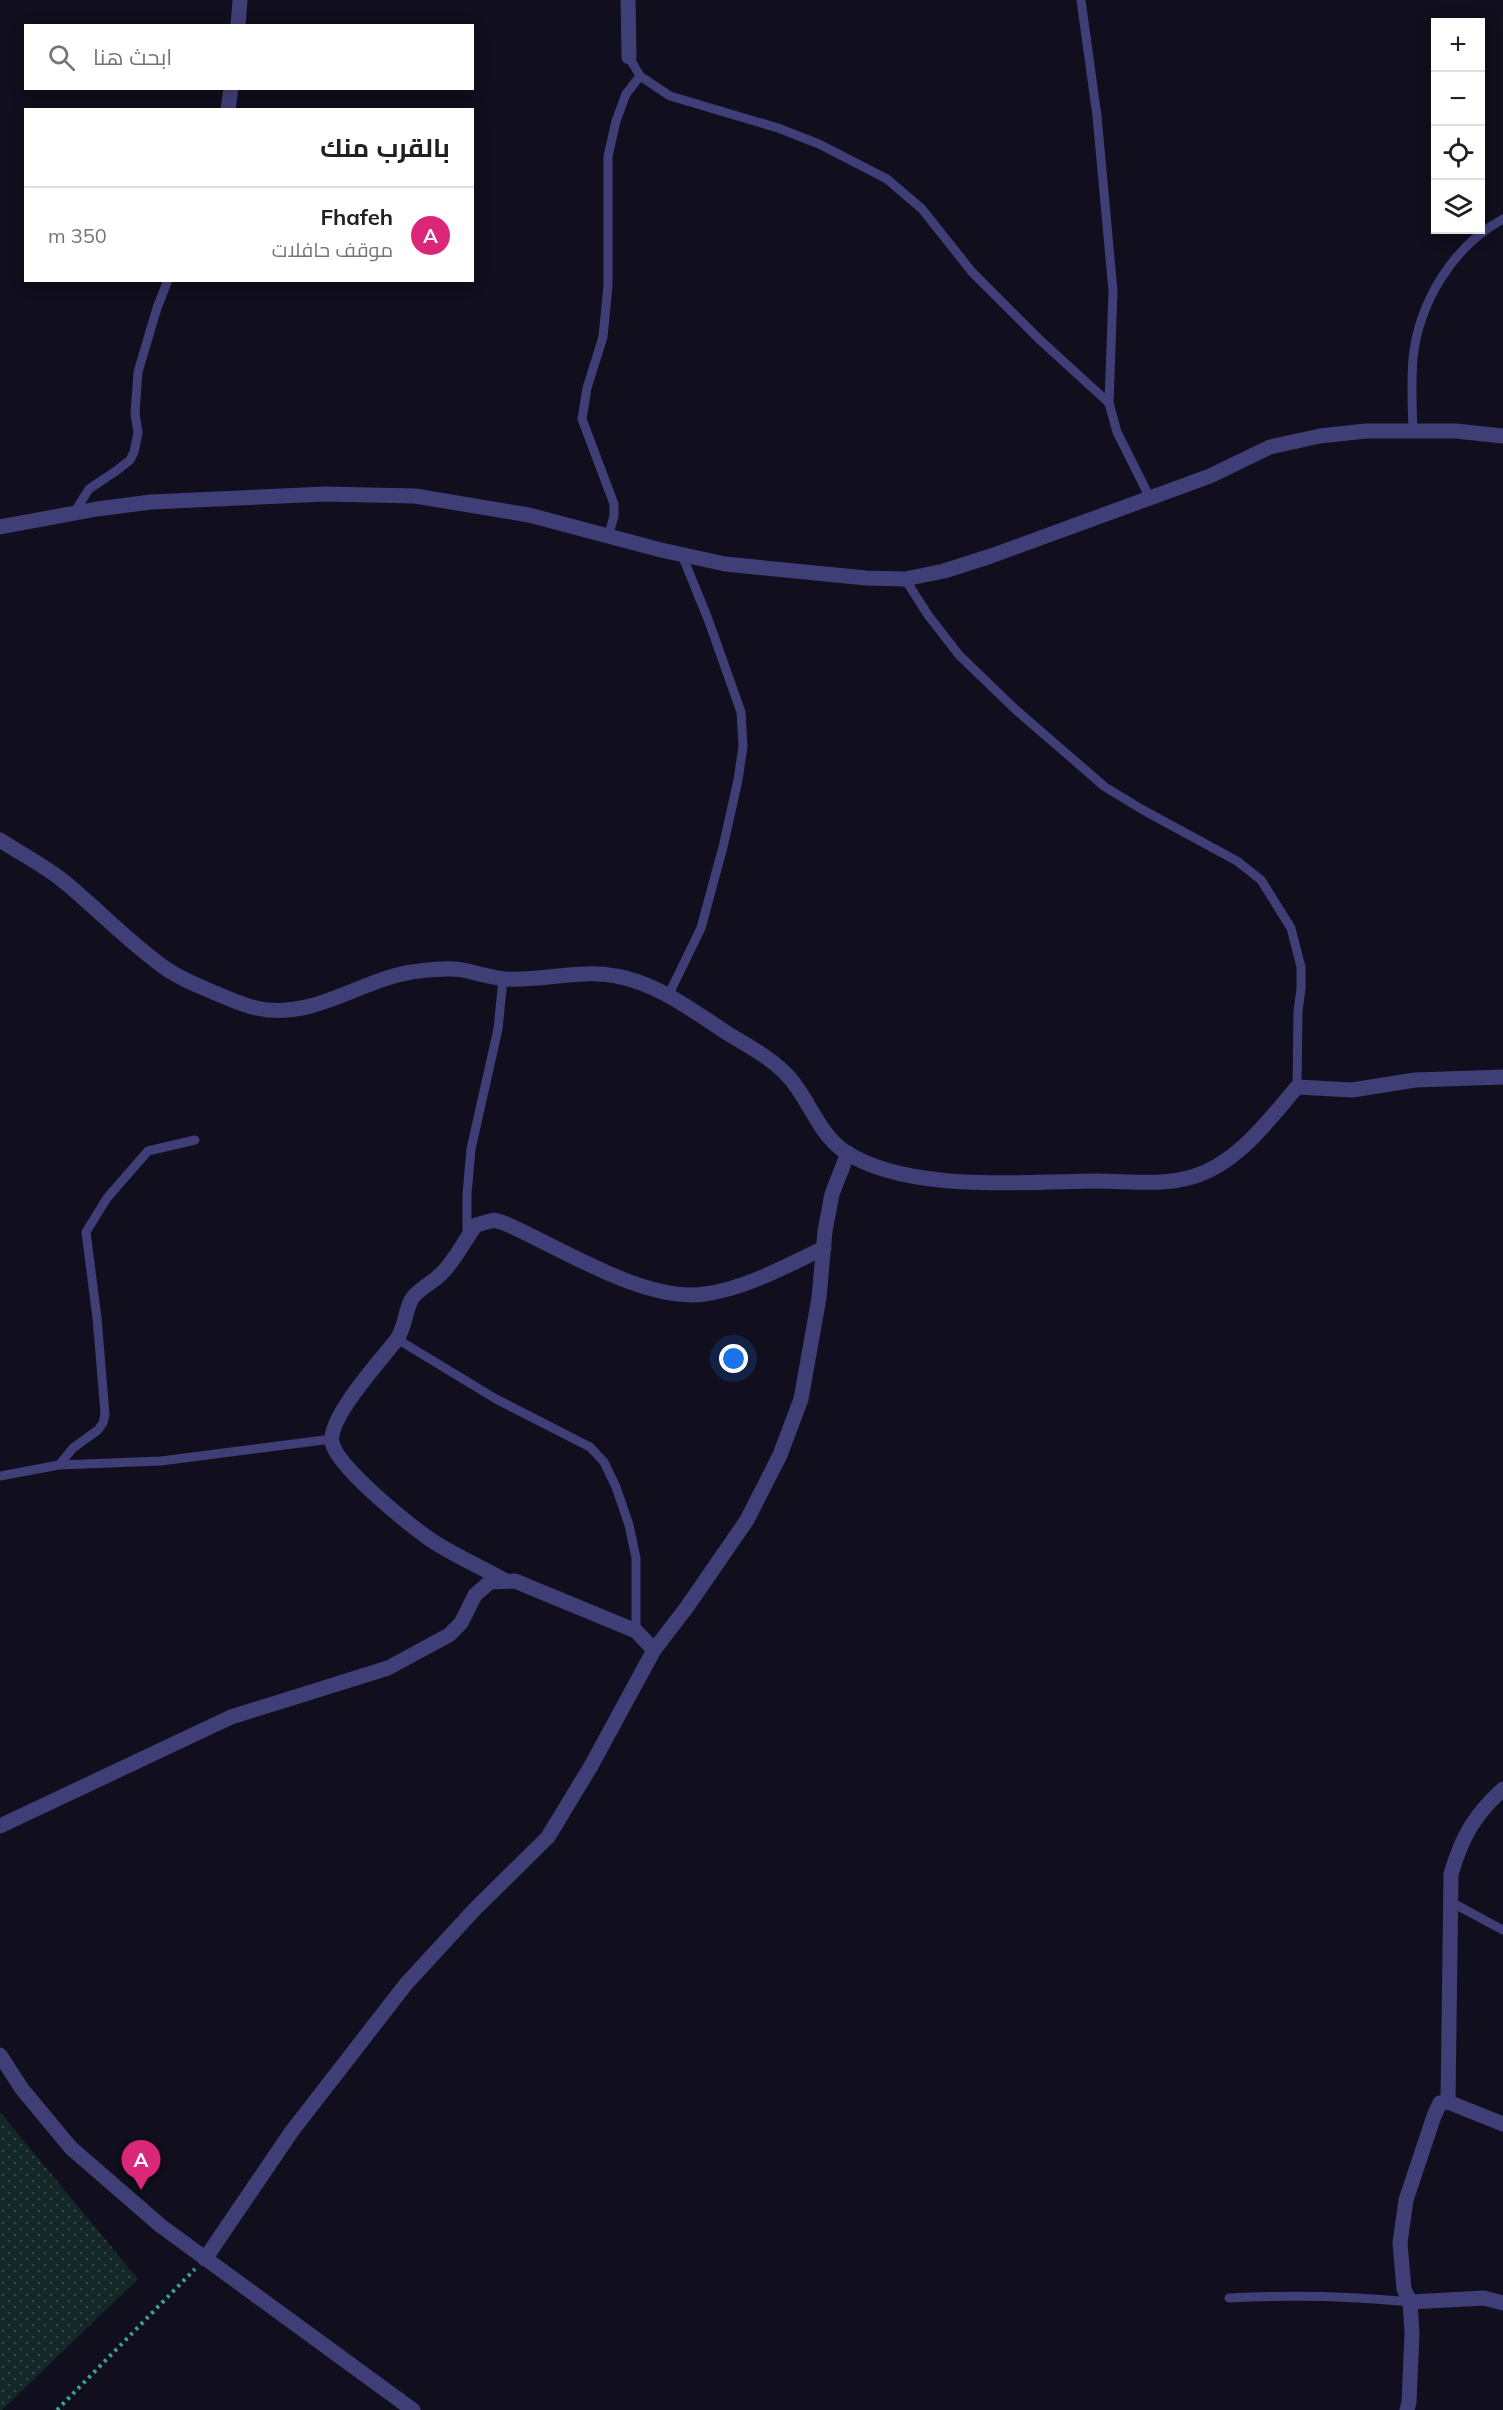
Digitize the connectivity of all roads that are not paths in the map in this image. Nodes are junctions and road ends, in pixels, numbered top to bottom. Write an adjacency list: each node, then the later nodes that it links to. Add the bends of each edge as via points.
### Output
1 (240, 0): 4 (street)
2 (628, 0): 5 (street)
3 (1081, 0): 11 (lane, via 1097,116 1113,291)
4 (238, 24)
5 (629, 57): 6 (lane)
6 (639, 76): 11 (lane, via 670,96 778,128 887,179 922,209 972,272); 17 (lane, via 626,94 608,156 608,285 603,337 582,419 614,504 615,516)
7 (231, 90): 8 (street)
8 (228, 108)
9 (1503, 219): 12 (lane, via 1449,264 1421,320 1413,356)
10 (167, 282): 15 (lane, via 138,372 138,433 134,452 117,471 89,489)
11 (1109, 404): 14 (lane, via 1117,432)
12 (1413, 432): 13 (street, via 1456,430); 14 (street, via 1354,432 1270,447 1210,476)
13 (1503, 436)
14 (1150, 498): 19 (street, via 991,556)
15 (74, 513): 16 (street); 17 (street, via 201,499 325,494 416,496 528,515)
16 (0, 527)
17 (608, 537): 18 (street)
18 (682, 555): 19 (street, via 725,564); 22 (lane, via 741,712 743,746 723,847 701,928)
19 (905, 579): 24 (lane, via 958,655 1105,787 1237,861 1261,880 1292,928 1302,967)
20 (0, 840): 21 (street, via 60,878 171,972 260,1009 308,1008 408,972 460,970)
21 (503, 979): 22 (street, via 617,976); 27 (lane, via 498,1029 471,1149)
22 (668, 996): 26 (street, via 764,1054 788,1075 806,1098 820,1126)
23 (1503, 1077): 24 (street, via 1414,1080 1352,1090)
24 (1296, 1087): 26 (street, via 1243,1148 1193,1177 1163,1182 937,1180 902,1174)
25 (195, 1140): 31 (lane, via 148,1151 107,1198 86,1232 105,1414 98,1430 73,1448)
26 (848, 1153): 28 (street, via 832,1194)
27 (467, 1236): 28 (street, via 476,1225 494,1220 529,1233 605,1272 648,1288 681,1294 730,1288); 29 (street, via 442,1274 411,1301)
28 (824, 1248): 35 (street, via 801,1399 780,1455 747,1520)
29 (397, 1338): 30 (street, via 364,1378 341,1414); 34 (lane, via 496,1399 590,1447 604,1462 629,1525 636,1558)
30 (332, 1439): 31 (lane, via 161,1461); 33 (street, via 338,1456 353,1473 429,1539)
31 (59, 1465): 32 (lane)
32 (0, 1476)
33 (504, 1580): 34 (street, via 515,1581); 37 (street, via 490,1582 475,1595 450,1635 388,1668 231,1717)
34 (636, 1631): 35 (street)
35 (654, 1650): 43 (street, via 548,1837 406,1984 292,2131)
36 (1503, 1789): 38 (street, via 1473,1821 1459,1846)
37 (0, 1826)
38 (1449, 1901): 39 (lane); 41 (street)
39 (1503, 1930)
40 (0, 2055): 43 (street, via 22,2089 71,2148)
41 (1448, 2102): 42 (street); 45 (street, via 1437,2107 1406,2200 1400,2254 1404,2289)
42 (1503, 2124)
43 (205, 2259): 47 (street)
44 (1229, 2298): 45 (lane, via 1287,2296)
45 (1410, 2302): 46 (street, via 1484,2298); 48 (street, via 1412,2345)
46 (1503, 2303)
47 (413, 2410)
48 (1407, 2410)

